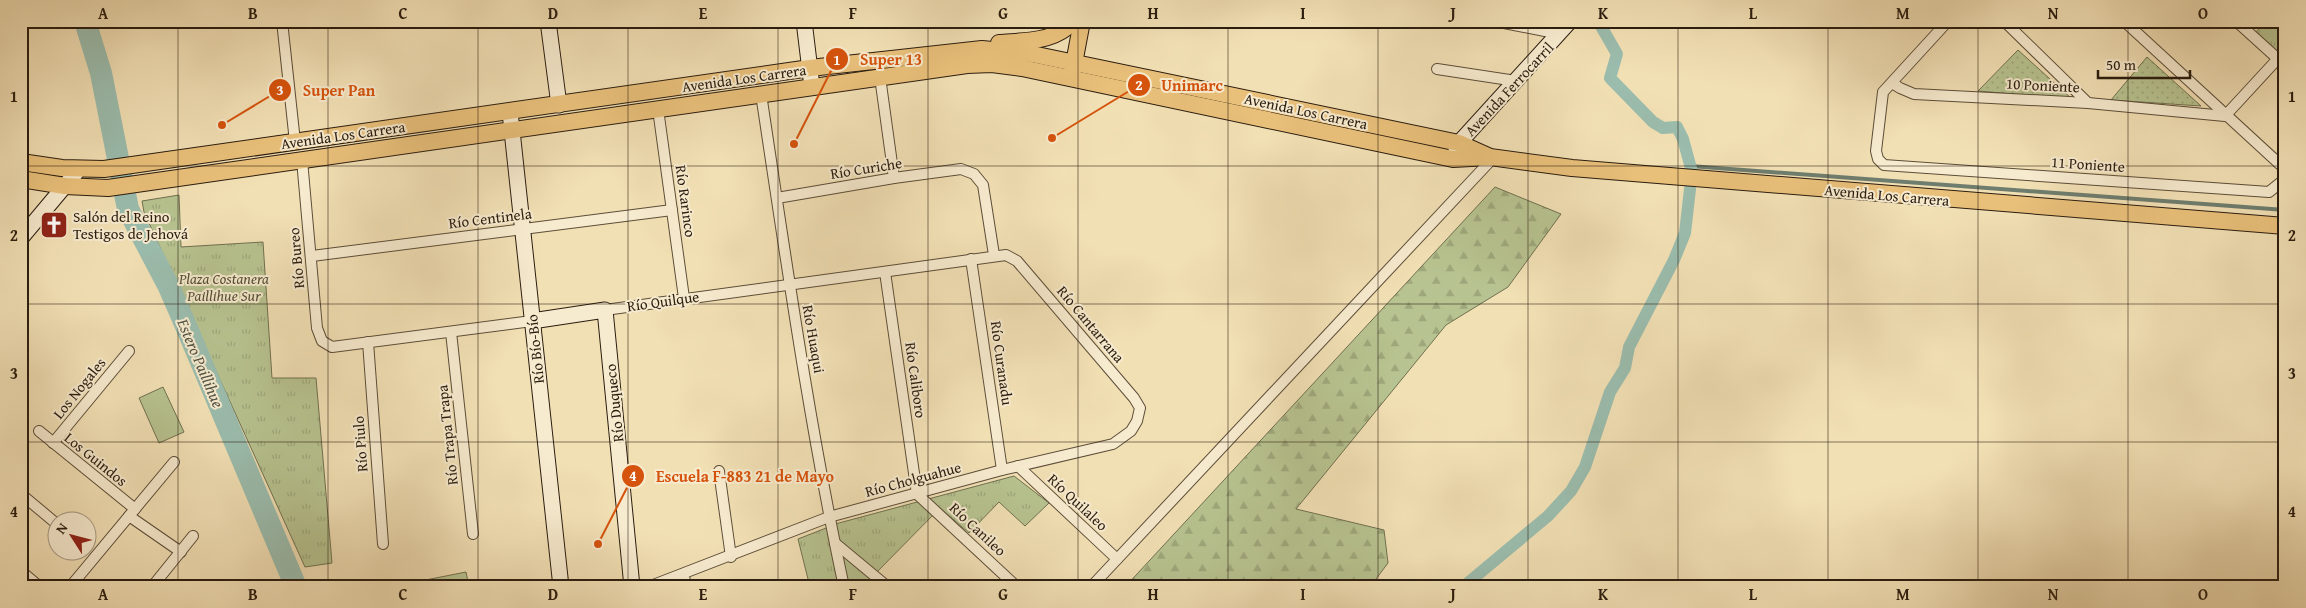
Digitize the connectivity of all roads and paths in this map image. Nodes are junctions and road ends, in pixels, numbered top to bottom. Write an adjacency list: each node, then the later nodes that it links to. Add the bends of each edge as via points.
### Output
1 (282, 21): 31 (street)
2 (548, 21): 24 (street)
3 (804, 21): 15 (street)
4 (1082, 21): 16 (main road)
5 (1494, 21): 12 (street)
6 (1570, 21): 12 (street, Avenida Ferrocarril)
7 (1948, 21): 20 (street)
8 (2004, 21): 23 (street)
9 (2124, 21): 27 (street)
10 (2236, 21): 14 (street)
11 (1067, 24): 13 (main road, via 1058,34 1046,38 968,46); 16 (main road)
12 (1560, 34): 19 (street, Avenida Ferrocarril)
13 (958, 51): 15 (main road, Avenida Los Carrera); 16 (main road, Avenida Los Carrera, via 1008,51)
14 (2281, 55): 27 (street)
15 (810, 68): 21 (street); 24 (main road, Avenida Los Carrera)
16 (1065, 69): 18 (main road, Avenida Los Carrera, via 972,64); 28 (main road, Avenida Los Carrera); 30 (main road, Avenida Los Carrera)
17 (1437, 69): 19 (street)
18 (880, 77): 21 (main road, Avenida Los Carrera); 39 (street)
19 (1516, 81): 32 (street, Avenida Ferrocarril)
20 (1892, 82): 23 (street, 10 Poniente, via 1914,94); 41 (street, 11 Poniente, via 1883,92 1876,151 1884,165 2269,192)
21 (812, 87): 22 (main road, Avenida Los Carrera)
22 (760, 94): 25 (main road, Avenida Los Carrera); 43 (street, Río Huaqui)
23 (2088, 103): 27 (street, 10 Poniente)
24 (559, 105): 26 (main road, Avenida Los Carrera)
25 (658, 109): 29 (main road, Avenida Los Carrera); 44 (street, Río Rarinco)
26 (510, 112): 29 (street, Río Bío-Bío); 31 (main road, Avenida Los Carrera)
27 (2225, 116): 38 (street)
28 (1350, 120): 30 (main road); 32 (main road, Avenida Los Carrera)
29 (511, 130): 35 (main road, Avenida Los Carrera); 46 (street, Río Bío-Bío)
30 (1347, 137): 34 (main road, Avenida Los Carrera)
31 (295, 142): 37 (main road, Avenida Los Carrera, via 104,169)
32 (1459, 142): 33 (main road, Avenida Los Carrera); 34 (street, Avenida Ferrocarril)
33 (1492, 157): 34 (main road, Avenida Los Carrera); 45 (main road, Avenida Los Carrera, via 1572,168); 79 (street)
34 (1453, 159)
35 (302, 160): 42 (main road, Avenida Los Carrera, via 108,188); 49 (street, Río Bureo)
36 (21, 162): 37 (main road, Avenida Los Carrera)
37 (79, 169): 42 (street)
38 (2285, 169)
39 (894, 178): 43 (street, Río Curiche); 48 (street, Río Curiche, via 961,169 974,174 983,185)
40 (21, 179): 42 (main road, Avenida Los Carrera)
41 (2285, 179)
42 (65, 186): 47 (street)
43 (777, 198): 52 (street, Río Huaqui)
44 (672, 210): 46 (street, Río Centinela); 53 (street, Río Rarinco)
45 (2285, 226)
46 (522, 230): 49 (street, Río Centinela); 55 (street, Río Bío-Bío)
47 (21, 238)
48 (994, 255): 50 (street, Río Quilque); 60 (street, Río Cantarrana, via 1006,254 1017,261 1134,398 1140,408)
49 (312, 256): 58 (street, Río Bureo, via 317,328 322,341)
50 (971, 259): 51 (street, Río Quilque); 65 (street, Río Curanadu)
51 (885, 272): 52 (street, Río Quilque); 68 (street, Río Caliboro)
52 (789, 284): 53 (street, Río Quilque); 71 (street, Río Huaqui)
53 (684, 298): 54 (street, Río Quilque)
54 (605, 310): 55 (street, Río Quilque); 87 (street, Río Duqueco)
55 (532, 321): 56 (street, Río Quilque); 86 (street, Río Bío-Bío)
56 (451, 332): 57 (street, Río Quilque); 72 (street, Río Trapa Trapa)
57 (368, 342): 58 (street, Río Quilque); 75 (street, Río Piulo)
58 (332, 347)
59 (129, 351): 62 (street, Los Nogales)
60 (1131, 431): 64 (street, Río Cholguahue, via 1112,444)
61 (39, 432): 62 (street, Los Guindos)
62 (53, 444): 69 (street, Los Guindos)
63 (174, 462): 69 (street)
64 (1018, 466): 65 (street, Río Cholguahue); 79 (street, Río Quilaleo)
65 (1002, 470): 68 (street, Río Cholguahue)
66 (719, 471): 78 (street)
67 (21, 494): 70 (street)
68 (917, 494): 71 (street, Río Cholguahue); 92 (street, Río Canileo)
69 (132, 512): 76 (street); 77 (street, Los Guindos)
70 (48, 517)
71 (829, 517): 74 (street, Río Huaqui); 78 (street, Río Cholguahue)
72 (473, 534)
73 (193, 536): 77 (street)
74 (835, 543): 90 (street, Río Huaqui); 91 (street)
75 (383, 544)
76 (98, 546)
77 (181, 552): 85 (street)
78 (730, 556): 82 (street, Río Cholguahue)
79 (1117, 559): 93 (street)
80 (87, 560): 84 (street)
81 (21, 571): 83 (street)
82 (684, 574): 88 (street, Río Cholguahue); 89 (street)
83 (40, 587)
84 (70, 587)
85 (152, 587)
86 (561, 587)
87 (632, 587)
88 (648, 587)
89 (686, 587)
90 (844, 587)
91 (888, 587)
92 (1017, 587)
93 (1091, 587)

